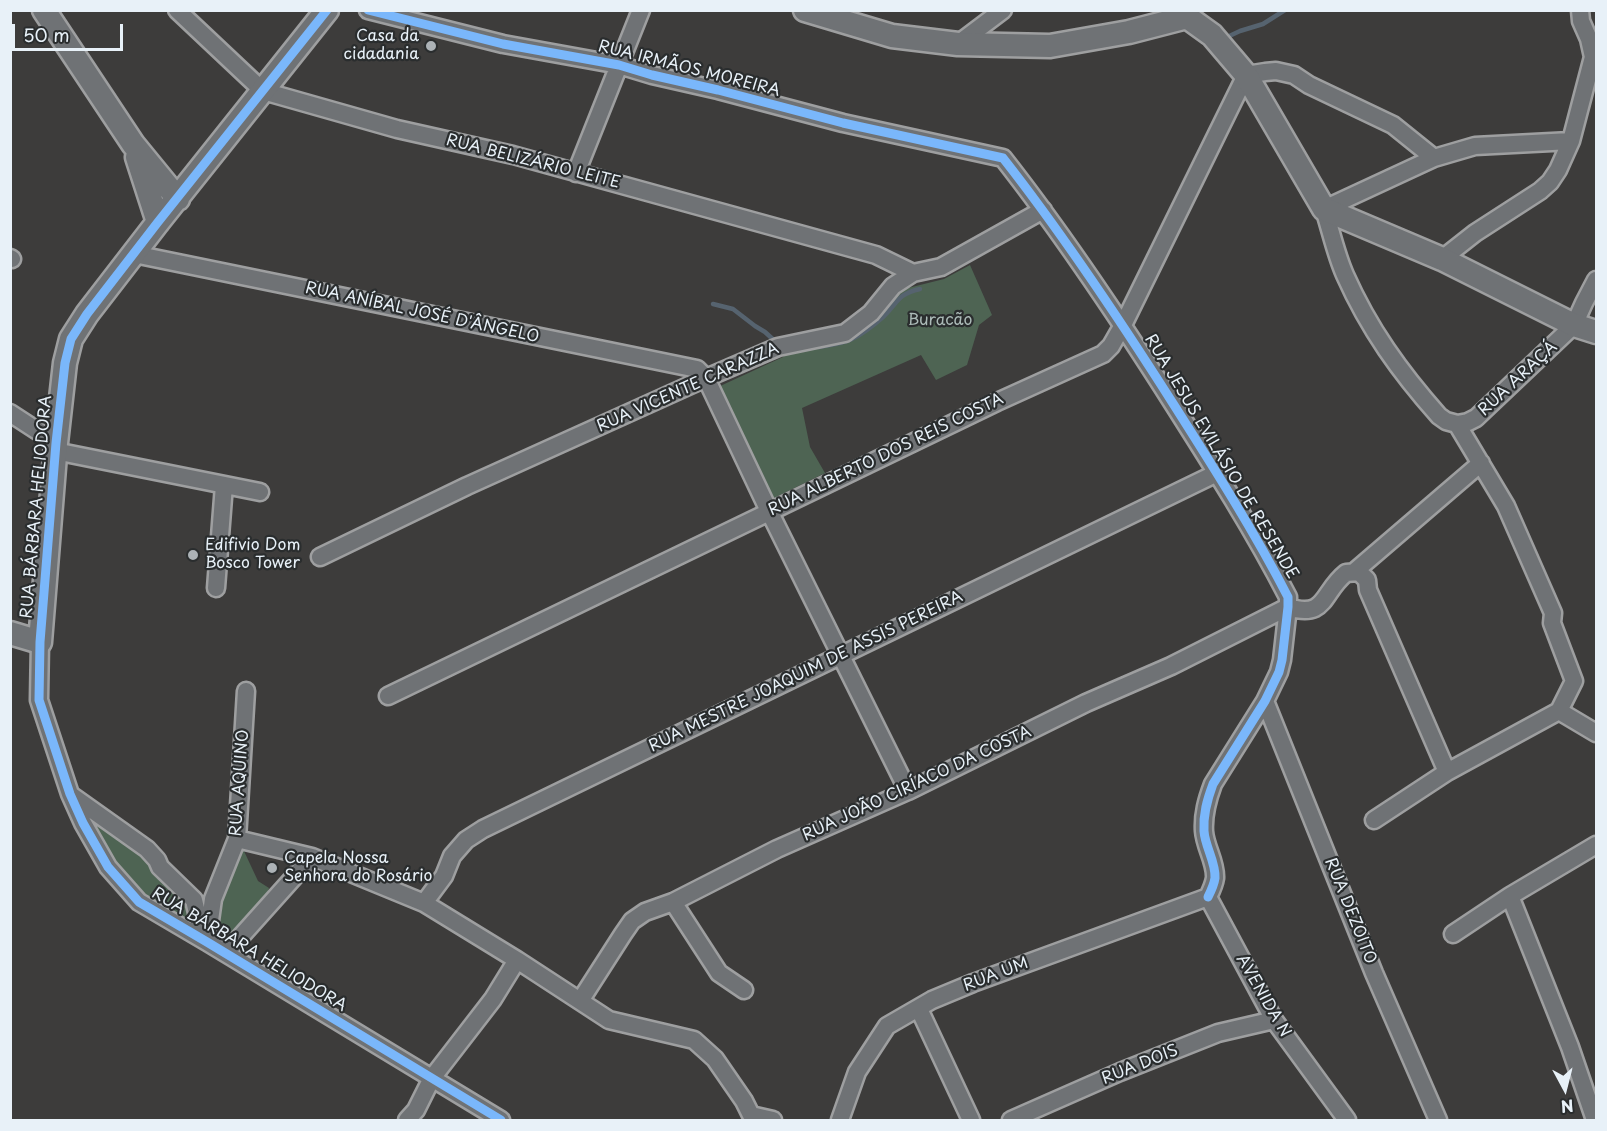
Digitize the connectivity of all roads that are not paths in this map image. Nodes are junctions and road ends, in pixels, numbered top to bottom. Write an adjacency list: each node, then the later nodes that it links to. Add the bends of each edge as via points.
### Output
1 (44, 10): 17 (street)
2 (177, 10): 15 (street, RUA BELIZÁRIO LEITE)
3 (327, 10): 15 (street, RUA BÁRBARA HELIODORA)
4 (368, 10): 13 (street, RUA IRMÃOS MOREIRA, via 503,44)
5 (640, 10): 13 (street)
6 (805, 10): 9 (street)
7 (1003, 10): 11 (street)
8 (1580, 10): 12 (street)
9 (831, 14): 11 (street, via 892,36)
10 (1184, 14): 11 (street, via 1129,32 1050,46); 14 (street, via 1212,35)
11 (958, 44)
12 (1594, 56): 16 (street)
13 (619, 65): 18 (street, RUA IRMÃOS MOREIRA, via 843,123); 20 (street)
14 (1246, 75): 19 (street, via 1276,71 1294,75 1393,125); 22 (street); 29 (street, RUA ALBERTO DOS REIS COSTA)
15 (263, 91): 20 (street, RUA BELIZÁRIO LEITE); 21 (street, RUA BÁRBARA HELIODORA)
16 (1573, 134): 19 (street, via 1475,146); 26 (street, via 1550,182)
17 (133, 144): 21 (street); 24 (street)
18 (1004, 158): 23 (street, RUA JESUS EVILÁSIO DE RESENDE)
19 (1434, 158): 22 (street)
20 (576, 173): 27 (street, RUA BELIZÁRIO LEITE, via 876,255)
21 (178, 199): 24 (street, RUA BÁRBARA HELIODORA)
22 (1324, 209): 26 (street); 33 (street, via 1344,273 1375,334 1439,416)
23 (1044, 210): 27 (street, RUA VICENTE CARAZZA, via 941,267); 29 (street, RUA JESUS EVILÁSIO DE RESENDE)
24 (158, 222): 25 (street, RUA BÁRBARA HELIODORA)
25 (134, 254): 31 (street, RUA ANÍBAL JOSÉ D'ÂNGELO, via 697,369); 34 (street, RUA BÁRBARA HELIODORA, via 71,339)
26 (1442, 259): 30 (street)
27 (913, 273): 31 (street, RUA VICENTE CARAZZA, via 845,333 778,347)
28 (1596, 280): 30 (street, via 1584,303)
29 (1123, 325): 36 (street, RUA JESUS EVILÁSIO DE RESENDE); 39 (street, RUA ALBERTO DOS REIS COSTA, via 1103,354)
30 (1589, 329): 33 (street, RUA ARAÇÁ, via 1476,418)
31 (706, 378): 39 (street); 40 (street, RUA VICENTE CARAZZA)
32 (10, 413): 34 (street)
33 (1457, 423): 35 (street)
34 (55, 447): 37 (street); 45 (street, RUA BÁRBARA HELIODORA)
35 (1481, 464): 41 (street); 50 (street, via 1506,506 1553,613 1552,623 1574,681)
36 (1217, 473): 43 (street, RUA JESUS EVILÁSIO DE RESENDE, via 1288,597); 46 (street, RUA MESTRE JOAQUIM DE ASSIS PEREIRA)
37 (224, 485): 38 (street); 42 (street)
38 (260, 492)
39 (769, 511): 46 (street); 48 (street, RUA ALBERTO DOS REIS COSTA)
40 (320, 557)
41 (1354, 572): 43 (street, via 1342,576 1313,609); 52 (street, via 1367,580)
42 (216, 588)
43 (1288, 607): 49 (street, RUA JESUS EVILÁSIO DE RESENDE, via 1282,660); 53 (street, RUA JOÃO CIRÍACO DA COSTA)
44 (10, 633): 45 (street)
45 (40, 642): 54 (street, RUA BÁRBARA HELIODORA, via 39,700)
46 (841, 655): 53 (street); 64 (street, RUA MESTRE JOAQUIM DE ASSIS PEREIRA, via 483,829 452,856 444,876)
47 (246, 691): 56 (street, RUA AQUINO)
48 (388, 696)
49 (1265, 701): 60 (street, RUA JESUS EVILÁSIO DE RESENDE, via 1208,799 1204,834 1215,881); 82 (street, RUA DEZOITO, via 1374,973)
50 (1559, 711): 51 (street); 52 (street)
51 (1596, 733)
52 (1447, 772): 55 (street)
53 (908, 791): 63 (street, RUA JOÃO CIRÍACO DA COSTA, via 777,849)
54 (70, 794): 62 (street, RUA BÁRBARA HELIODORA, via 147,849); 66 (street, RUA BÁRBARA HELIODORA, via 108,867 139,902)
55 (1374, 820)
56 (237, 839): 58 (street); 61 (street, RUA AQUINO)
57 (1596, 845): 59 (street)
58 (312, 857): 64 (street); 67 (street)
59 (1510, 896): 65 (street); 83 (street)
60 (1208, 897): 71 (street, RUA UM, via 973,984); 72 (street, AVENIDA N)
61 (213, 899): 62 (street); 66 (street, RUA AQUINO)
62 (194, 900): 66 (street, RUA BÁRBARA HELIODORA)
63 (673, 902): 69 (street, via 719,973); 70 (street, RUA JOÃO CIRÍACO DA COSTA, via 632,921)
64 (424, 903): 68 (street)
65 (1453, 934)
66 (205, 940): 67 (street, RUA BÁRBARA HELIODORA)
67 (226, 953): 73 (street, RUA BÁRBARA HELIODORA)
68 (517, 960): 70 (street); 73 (street, via 493,999)
69 (744, 990)
70 (580, 1001): 74 (street, via 609,1020 694,1040 715,1059)
71 (919, 1009): 78 (street, RUA UM, via 887,1026 880,1035 857,1072); 79 (street)
72 (1274, 1020): 80 (street, RUA DOIS, via 1218,1033); 81 (street, AVENIDA N)
73 (432, 1078): 75 (street); 76 (street, RUA BÁRBARA HELIODORA)
74 (751, 1118): 77 (street)
75 (407, 1120)
76 (501, 1120)
77 (773, 1120)
78 (840, 1120)
79 (971, 1120)
80 (1011, 1120)
81 (1347, 1120)
82 (1438, 1120)
83 (1595, 1120)

